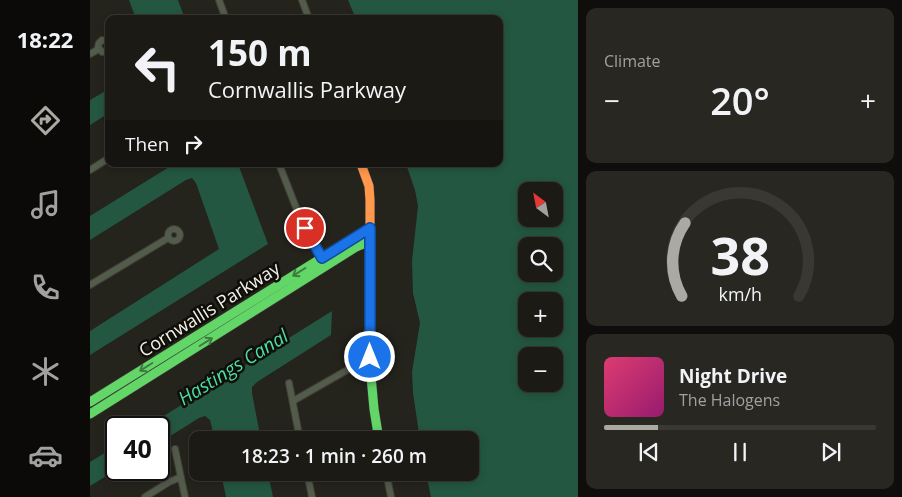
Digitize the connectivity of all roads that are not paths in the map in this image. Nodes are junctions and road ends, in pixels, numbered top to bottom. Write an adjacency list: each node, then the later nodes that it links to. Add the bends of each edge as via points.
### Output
1 (219, 0): 3 (street)
2 (302, 0): 4 (street)
3 (225, 15)
4 (308, 15)
5 (105, 40): 6 (street, via 98,45)
6 (99, 50): 7 (street); 8 (street)
7 (105, 52)
8 (90, 54)
9 (105, 161): 12 (street)
10 (280, 167): 16 (street, via 298,215)
11 (363, 167): 13 (street, via 370,193)
12 (90, 170)
13 (370, 228): 15 (street); 16 (street, Cornwallis Parkway)
14 (168, 238): 17 (street)
15 (370, 241): 19 (street); 20 (street, Cornwallis Parkway, one-way to 15)
16 (322, 258): 18 (street, Cornwallis Parkway, one-way to 18)
17 (90, 285)
18 (170, 352): 20 (street); 23 (street, Cornwallis Parkway, one-way to 23)
19 (370, 357): 22 (street); 26 (street)
20 (175, 361): 24 (street, Cornwallis Parkway)
21 (289, 383): 22 (street)
22 (293, 401): 25 (street)
23 (90, 402)
24 (90, 414)
25 (298, 431)
26 (378, 431)
27 (175, 449): 28 (street)
28 (181, 477): 31 (street); 32 (street)
29 (309, 481): 33 (street)
30 (388, 481): 34 (street)
31 (145, 497)
32 (186, 497)
33 (312, 497)
34 (391, 497)

